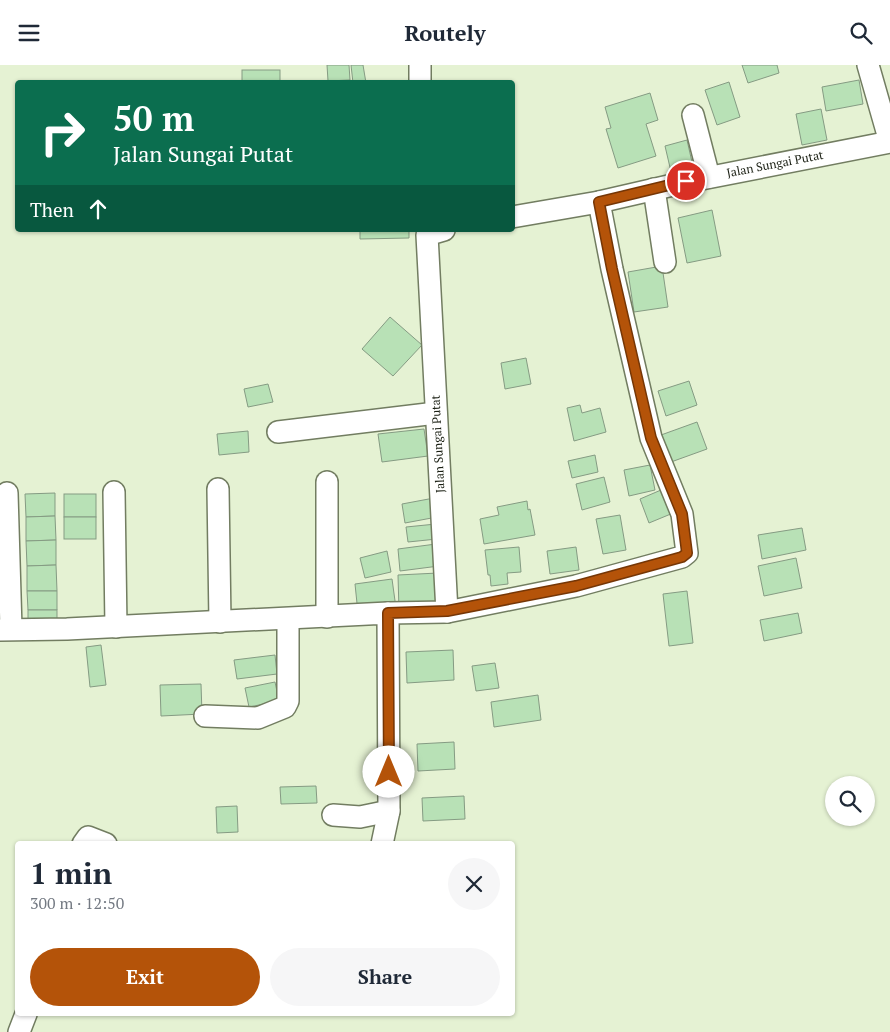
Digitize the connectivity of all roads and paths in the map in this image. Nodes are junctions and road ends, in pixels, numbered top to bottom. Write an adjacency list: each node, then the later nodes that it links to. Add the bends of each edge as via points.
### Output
1 (420, 65): 3 (street)
2 (868, 65): 5 (street)
3 (420, 80)
4 (693, 115): 6 (street)
5 (890, 142): 6 (street, Jalan Sungai Putat)
6 (709, 177): 7 (street, Jalan Sungai Putat)
7 (654, 189): 8 (street, Jalan Sungai Putat); 11 (street)
8 (599, 202): 9 (street, Jalan Sungai Putat); 18 (street, via 651,438 682,514 687,553 576,586)
9 (515, 216)
10 (432, 232): 12 (street, Jalan Sungai Putat)
11 (666, 263)
12 (436, 413): 13 (street); 18 (street, Jalan Sungai Putat)
13 (278, 431)
14 (327, 482): 20 (street)
15 (218, 489): 22 (street)
16 (114, 492): 23 (street)
17 (7, 493): 24 (street)
18 (447, 611): 19 (street)
19 (388, 613): 20 (street); 26 (street)
20 (327, 617): 21 (street)
21 (288, 619): 22 (street); 25 (street, via 286,707 258,718)
22 (220, 622): 23 (street)
23 (116, 627): 24 (street)
24 (6, 629)
25 (205, 716)
26 (389, 811): 27 (street, via 360,817); 30 (street)
27 (334, 815)
28 (85, 841): 29 (street, via 88,837)
29 (98, 841)
30 (383, 841)
31 (25, 1016): 32 (street)
32 (18, 1032)

